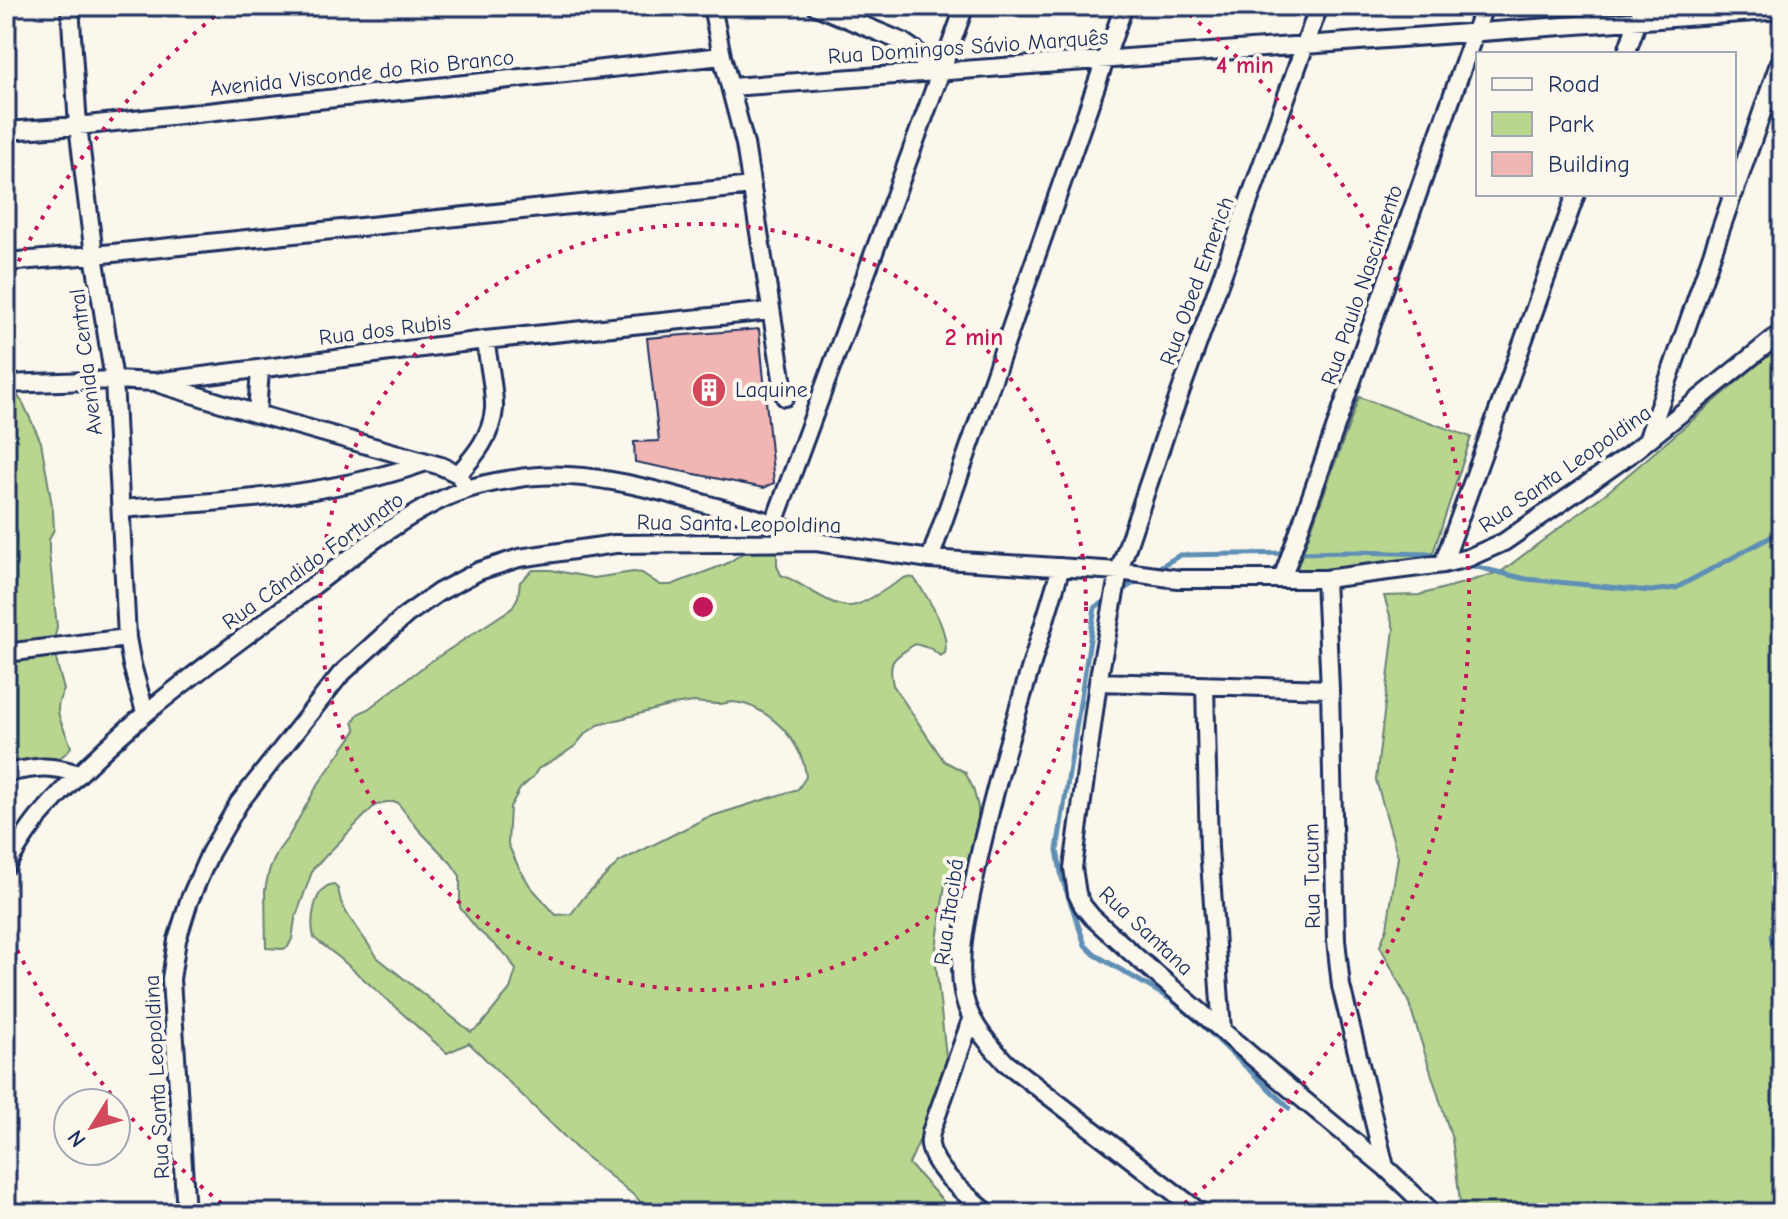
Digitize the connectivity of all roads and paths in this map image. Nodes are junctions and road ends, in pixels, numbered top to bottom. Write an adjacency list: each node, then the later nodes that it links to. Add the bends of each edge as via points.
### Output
1 (70, 6): 18 (street, Avenida Central)
2 (712, 6): 14 (street)
3 (816, 6): 16 (street, via 903,42)
4 (965, 6): 16 (street)
5 (1124, 6): 15 (street)
6 (1319, 6): 11 (street, Rua Obed Emerich)
7 (1484, 6): 10 (street, Rua Paulo Nascimento)
8 (1782, 10): 9 (street, Rua Domingos Sávio Marquês)
9 (1641, 13): 10 (street, Rua Domingos Sávio Marquês); 12 (street)
10 (1474, 33): 11 (street, Rua Domingos Sávio Marquês); 46 (street, Rua Paulo Nascimento)
11 (1306, 45): 15 (street, Rua Domingos Sávio Marquês); 45 (street, Rua Obed Emerich)
12 (1627, 52)
13 (1782, 55): 21 (street)
14 (722, 56): 17 (street); 18 (street, Avenida Visconde do Rio Branco)
15 (1106, 59): 16 (street, Rua Domingos Sávio Marquês); 42 (street)
16 (937, 72): 17 (street, Rua Domingos Sávio Marquês); 40 (street)
17 (731, 87): 20 (street)
18 (78, 126): 19 (street, Avenida Visconde do Rio Branco); 24 (street, Avenida Central)
19 (6, 131)
20 (752, 186): 24 (street); 26 (street)
21 (1736, 187)
22 (1575, 196): 43 (street)
23 (1733, 196): 35 (street)
24 (94, 255): 25 (street); 30 (street, Avenida Central)
25 (6, 262)
26 (770, 311): 28 (street, Rua dos Rubis); 33 (street)
27 (1782, 332): 35 (street, Rua Santa Leopoldina)
28 (485, 340): 29 (street, Rua dos Rubis); 37 (street, via 494,408 482,445)
29 (260, 369): 31 (street, Rua dos Rubis); 34 (street)
30 (114, 380): 31 (street, Rua dos Rubis); 32 (street, Rua dos Rubis); 39 (street, Avenida Central)
31 (155, 382): 34 (street)
32 (6, 384)
33 (785, 397)
34 (257, 414): 36 (street)
35 (1648, 440): 43 (street, Rua Santa Leopoldina, via 1504,542)
36 (426, 462): 37 (street); 39 (street, via 347,485 279,496)
37 (458, 474): 38 (street)
38 (467, 489): 40 (street, Rua Cândido Fortunato, via 517,478 568,475 651,488); 53 (street, Rua Cândido Fortunato, via 391,529)
39 (121, 509): 48 (street, Avenida Central)
40 (774, 523): 41 (street, Rua Cândido Fortunato)
41 (816, 542): 42 (street, Rua Santa Leopoldina); 60 (street, Rua Santa Leopoldina, via 615,544 519,558 439,592 340,675 239,803 210,853 177,940 171,979)
42 (930, 559): 44 (street, Rua Santa Leopoldina)
43 (1443, 564): 47 (street, Rua Santa Leopoldina)
44 (1061, 567): 45 (street, Rua Santa Leopoldina); 57 (street, Rua Itacibá, via 989,809 966,918 962,988)
45 (1119, 571): 46 (street, Rua Santa Leopoldina, via 1178,579); 50 (street, Rua Santana)
46 (1282, 579): 47 (street, Rua Santa Leopoldina)
47 (1325, 579): 52 (street, Rua Tucum)
48 (127, 638): 49 (street); 53 (street, Avenida Central)
49 (6, 653)
50 (1098, 682): 51 (street); 58 (street, Rua Santana, via 1073,868 1077,894 1103,926)
51 (1205, 686): 52 (street); 58 (street, via 1209,848)
52 (1330, 689): 59 (street, Rua Tucum, via 1341,986)
53 (145, 712): 55 (street, Rua Cândido Fortunato)
54 (6, 773): 55 (street, via 44,766)
55 (79, 774): 56 (street, Rua Cândido Fortunato, via 40,816)
56 (6, 866)
57 (971, 1020): 61 (street, via 930,1145 938,1164); 62 (street, Rua Itacibá, via 1006,1063)
58 (1222, 1030): 59 (street, Rua Santana)
59 (1385, 1167): 63 (street, Rua Santana)
60 (186, 1213)
61 (988, 1213)
62 (1201, 1213)
63 (1433, 1213)

